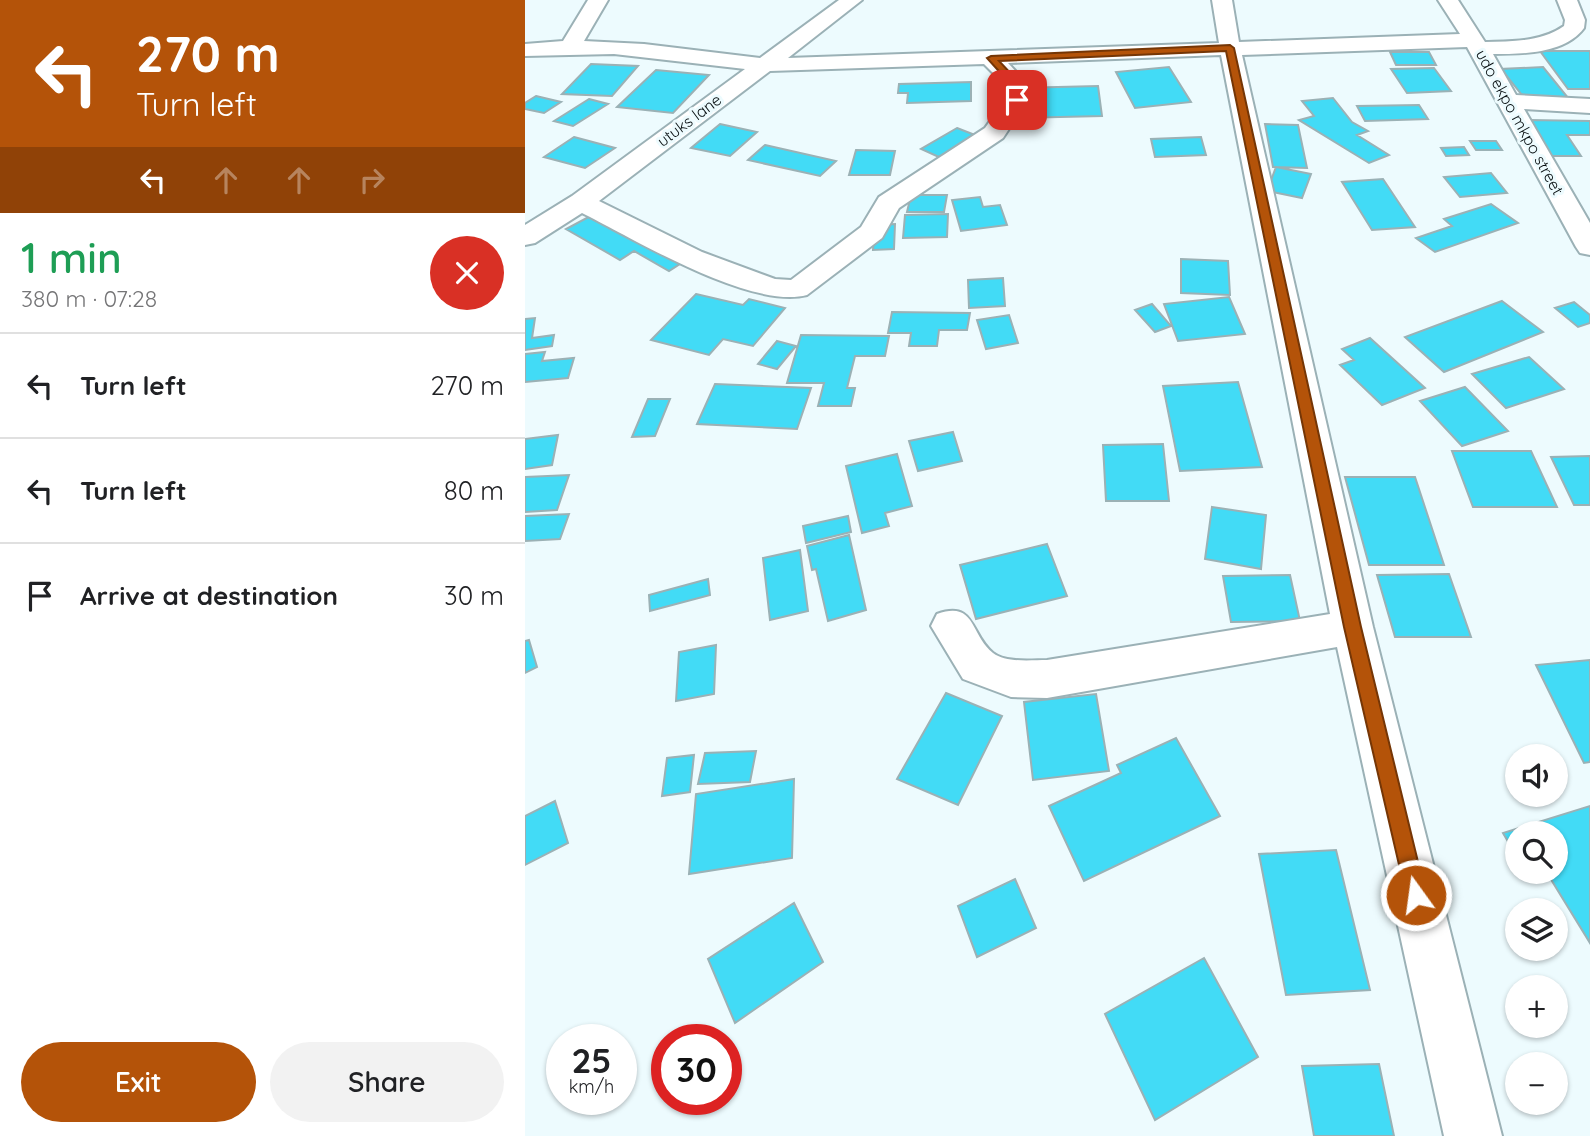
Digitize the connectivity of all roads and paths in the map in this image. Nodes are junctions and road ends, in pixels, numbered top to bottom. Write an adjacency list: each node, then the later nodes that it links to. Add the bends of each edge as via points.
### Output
1 (598, 0): 7 (street)
2 (852, 0): 11 (street, utuks lane)
3 (1222, 0): 8 (street)
4 (1448, 0): 6 (street, udo ekpo mkpo street)
5 (1567, 0): 6 (street, via 1575,20 1565,36 1525,46)
6 (1476, 44): 8 (street); 12 (street, udo ekpo mkpo street)
7 (571, 45): 9 (street); 11 (street)
8 (1230, 48): 10 (street); 18 (street)
9 (525, 50)
10 (991, 58): 11 (street); 14 (street, via 1011,78 1017,100 994,133 888,203 871,232 797,289 771,288 692,258)
11 (762, 65): 14 (street, utuks lane)
12 (1509, 101): 13 (street); 16 (street, udo ekpo mkpo street)
13 (1590, 106)
14 (581, 202): 15 (street, utuks lane)
15 (525, 237)
16 (1590, 247)
17 (951, 626): 18 (street, via 978,666 1011,678 1047,679)
18 (1353, 627): 19 (street)
19 (1473, 1136)

